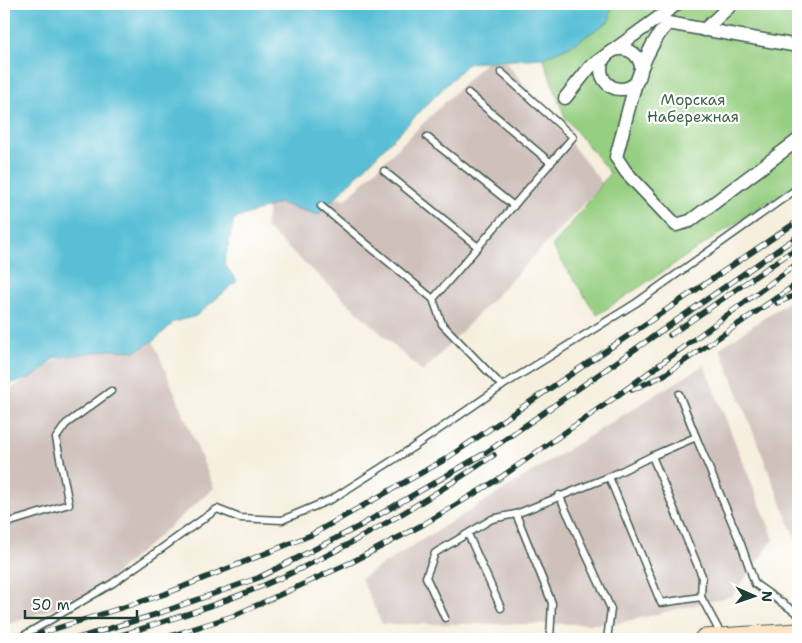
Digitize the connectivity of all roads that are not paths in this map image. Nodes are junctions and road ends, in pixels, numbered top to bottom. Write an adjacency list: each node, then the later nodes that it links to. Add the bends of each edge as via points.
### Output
1 (677, 4): 3 (street)
2 (732, 4): 4 (street)
3 (666, 18): 4 (street); 6 (street); 8 (street)
4 (704, 30): 5 (street)
5 (798, 46)
6 (606, 55): 8 (street, via 619,49 634,54 641,66); 8 (street, via 602,73 609,85 628,88); 10 (street, via 590,67)
7 (501, 72): 13 (lane, via 573,137)
8 (638, 79): 12 (street, via 616,156 626,172 676,224 690,221)
9 (468, 93): 13 (lane)
10 (566, 98)
11 (427, 137): 17 (lane)
12 (798, 140)
13 (551, 163): 17 (lane)
14 (384, 171): 18 (lane)
15 (798, 188): 20 (lane, via 636,303)
16 (321, 206): 19 (lane)
17 (514, 206): 18 (lane)
18 (478, 247): 19 (lane)
19 (433, 299): 20 (lane, via 442,324)
20 (502, 386): 35 (lane, via 332,499 298,515 282,520 240,518 217,509 113,583)
21 (111, 391): 28 (lane, via 66,424 56,438 69,504)
22 (679, 394): 23 (lane)
23 (696, 437): 24 (lane); 32 (lane, via 755,584)
24 (652, 456): 25 (lane); 30 (lane, via 702,576)
25 (608, 477): 26 (lane); 30 (lane, via 661,603)
26 (559, 495): 27 (lane); 37 (lane, via 611,609)
27 (516, 514): 29 (lane, via 492,519); 36 (lane, via 552,603)
28 (4, 524)
29 (468, 534): 31 (lane); 33 (lane, via 435,553 426,577)
30 (701, 597): 39 (lane)
31 (501, 608)
32 (798, 614)
33 (445, 618)
34 (798, 632): 39 (main road)
35 (18, 639)
36 (550, 639)
37 (607, 639)
38 (704, 639): 39 (main road)
39 (724, 639)

